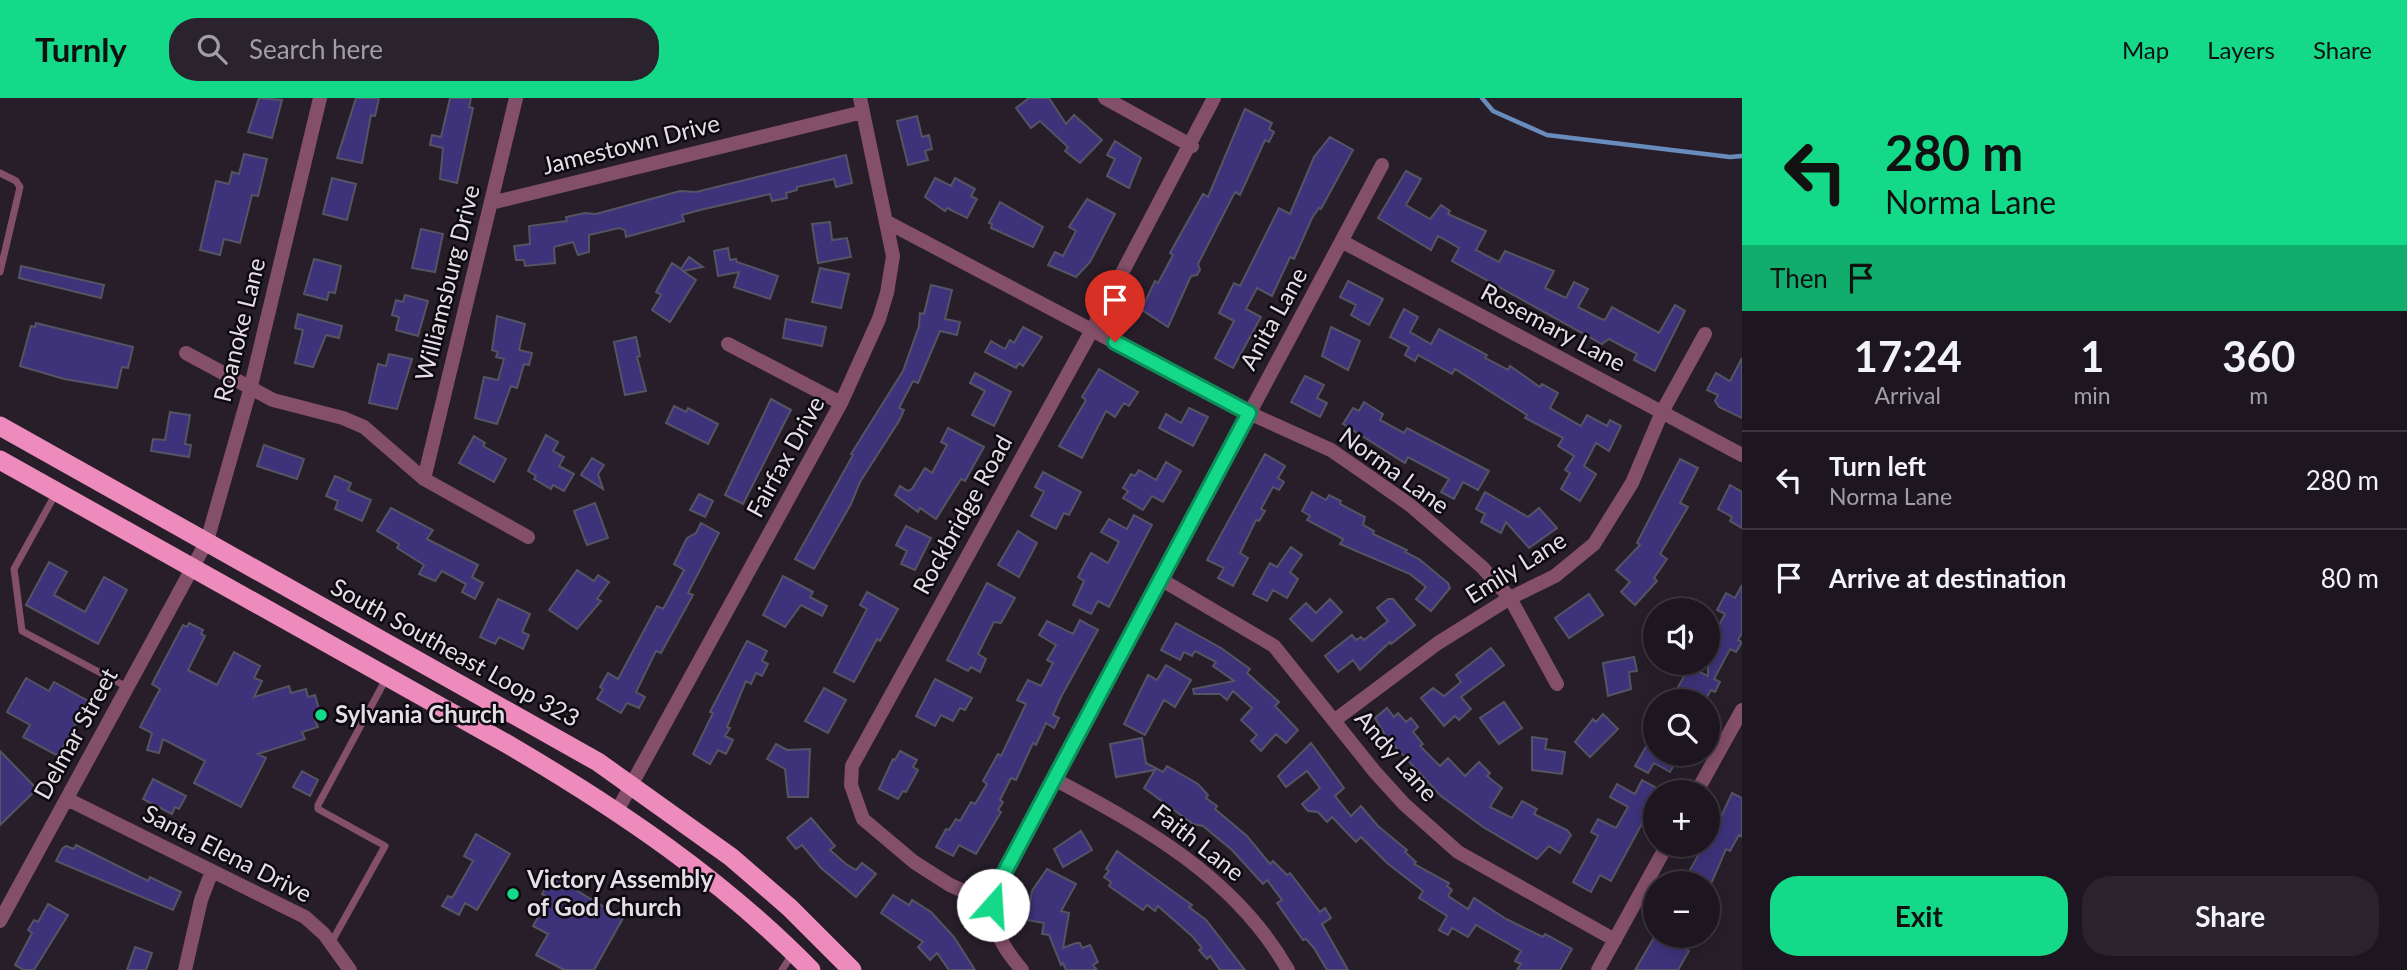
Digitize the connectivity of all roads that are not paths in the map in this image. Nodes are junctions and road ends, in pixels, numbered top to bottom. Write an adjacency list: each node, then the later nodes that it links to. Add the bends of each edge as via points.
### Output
1 (320, 98): 17 (street, Roanoke Lane)
2 (516, 98): 9 (street, Williamsburg Drive)
3 (1105, 98): 6 (street)
4 (1214, 98): 6 (street, Rockbridge Road)
5 (862, 105): 9 (street, Jamestown Drive); 10 (street, Fairfax Drive)
6 (1192, 146): 13 (street, Rockbridge Road)
7 (1382, 165): 11 (street, Anita Lane)
8 (0, 173): 12 (lane, via 20,187)
9 (491, 203): 24 (street, Williamsburg Drive)
10 (887, 222): 13 (street, Norma Lane); 18 (street, Fairfax Drive, via 893,256 887,293)
11 (1343, 242): 19 (street, Rosemary Lane); 20 (street, Anita Lane)
12 (0, 272)
13 (1092, 330): 20 (street, Norma Lane); 43 (street, Rockbridge Road, via 852,766 851,785 863,820 914,862)
14 (1705, 334): 19 (street, Emily Lane)
15 (728, 344): 18 (street)
16 (186, 353): 17 (street)
17 (250, 390): 24 (street, via 364,427); 27 (street, Roanoke Lane)
18 (841, 403): 38 (street, Fairfax Drive)
19 (1662, 412): 22 (street, Rosemary Lane); 30 (street, Emily Lane, via 1632,483 1594,544 1555,576)
20 (1249, 413): 29 (street, Anita Lane); 30 (street, Norma Lane, via 1331,450 1380,484 1482,567)
21 (0, 426): 27 (highway, South Southeast Loop 323)
22 (1742, 456)
23 (0, 460): 25 (highway)
24 (424, 479): 26 (street)
25 (57, 492): 28 (highway); 33 (lane, via 14,569 22,631)
26 (528, 537)
27 (207, 541): 28 (street, Roanoke Lane); 38 (highway, South Southeast Loop 323)
28 (192, 568): 31 (highway); 33 (street, Delmar Street)
29 (1162, 580): 35 (street, Andy Lane, via 1274,646); 36 (street, Anita Lane)
30 (1510, 598): 32 (street, Norma Lane); 35 (street, Emily Lane, via 1438,643)
31 (387, 677): 40 (highway); 46 (lane, via 318,805 385,846)
32 (1557, 684)
33 (127, 687): 39 (street, Delmar Street)
34 (1742, 710): 37 (street)
35 (1335, 720): 45 (street, Andy Lane, via 1404,804 1458,852)
36 (1056, 780): 43 (street, Anita Lane, via 1001,879); 54 (street, Faith Lane, via 1131,820 1203,870 1242,909)
37 (1703, 780)
38 (632, 785): 40 (street, Fairfax Drive); 52 (highway, South Southeast Loop 323, via 731,858)
39 (67, 799): 42 (street, Santa Elena Drive); 44 (street, Delmar Street)
40 (617, 811): 47 (highway, via 713,881)
41 (1660, 857): 45 (street)
42 (212, 871): 46 (street, Santa Elena Drive, via 305,917); 48 (street)
43 (993, 905): 53 (street, via 995,931)
44 (0, 921)
45 (1615, 940): 55 (street)
46 (331, 943): 49 (street, Santa Elena Drive)
47 (793, 953): 50 (lane); 51 (highway)
48 (185, 970)
49 (351, 970)
50 (782, 970)
51 (811, 970)
52 (852, 970)
53 (1022, 970)
54 (1288, 970)
55 (1598, 970)

